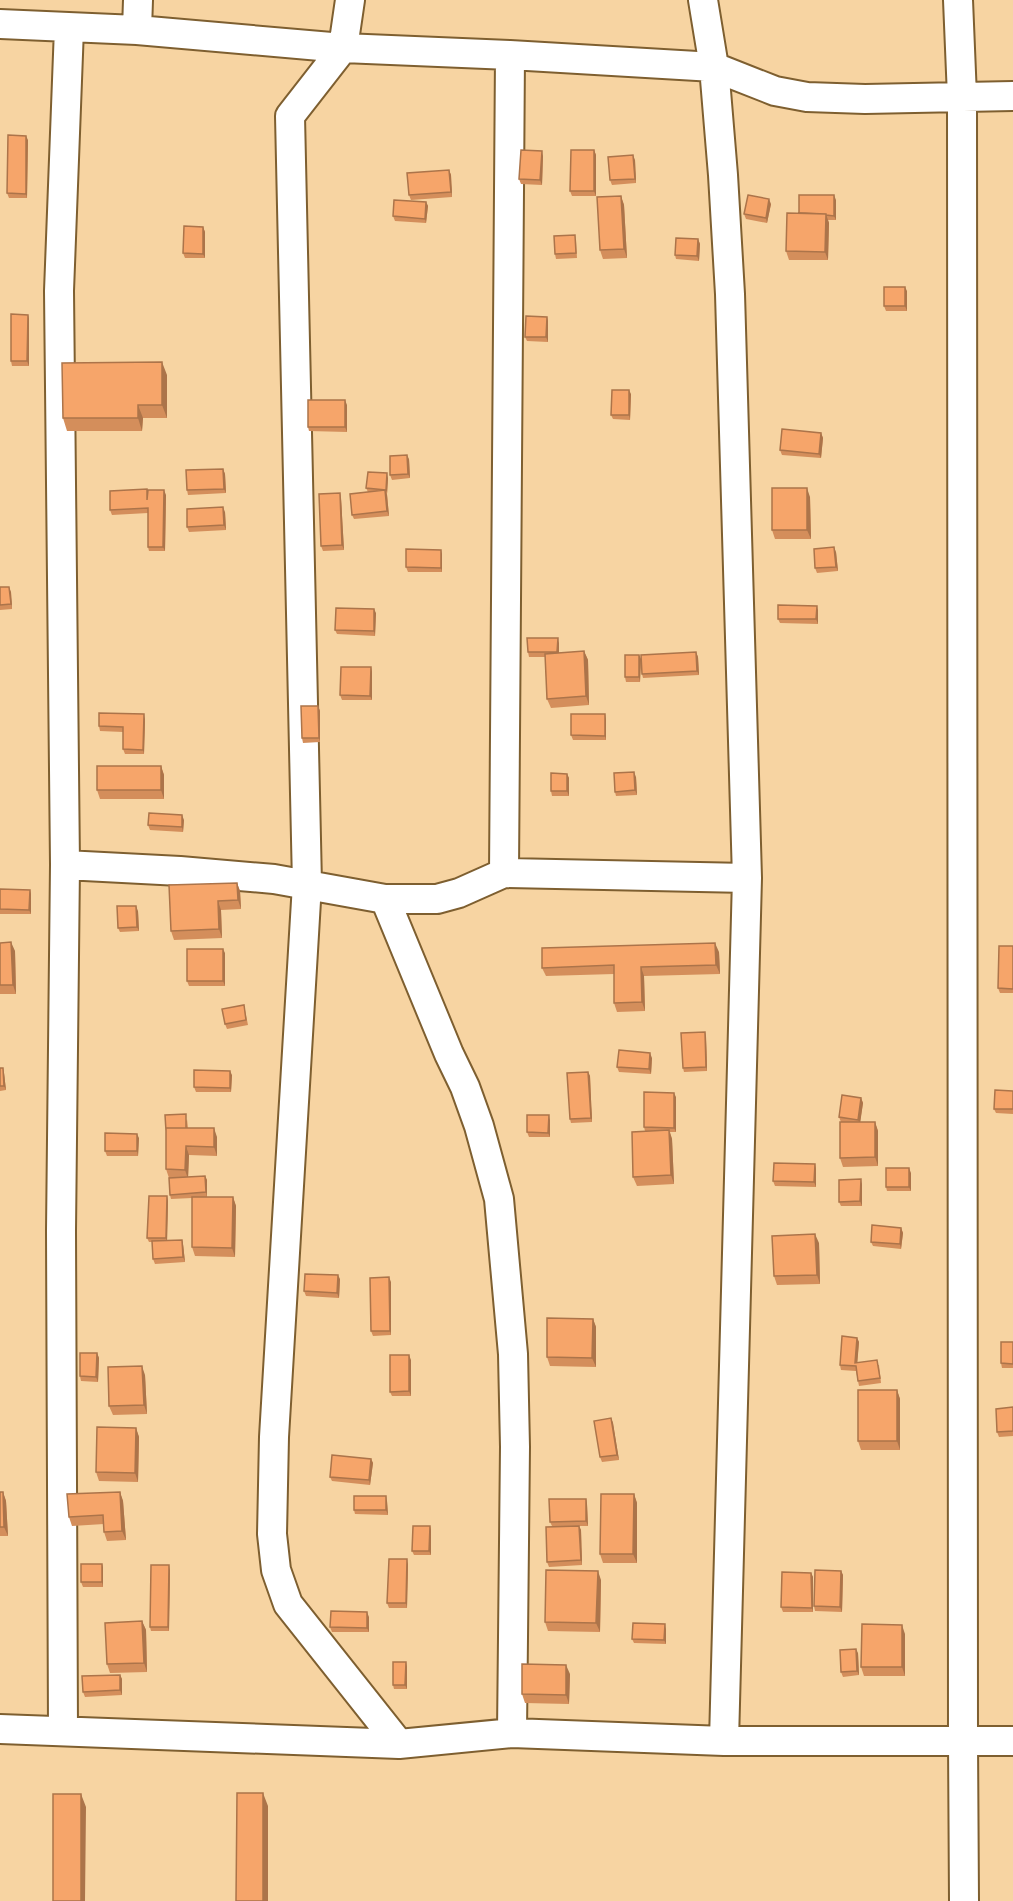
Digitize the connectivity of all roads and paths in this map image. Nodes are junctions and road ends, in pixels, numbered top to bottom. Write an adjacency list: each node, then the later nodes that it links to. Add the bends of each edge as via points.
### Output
1 (138, 0): 7 (street)
2 (350, 0): 8 (street)
3 (703, 0): 10 (street)
4 (958, 0): 12 (street)
5 (0, 24): 6 (street)
6 (69, 28): 7 (street); 13 (street, via 59,291)
7 (138, 30): 8 (street)
8 (343, 48): 9 (street); 16 (street, via 290,116)
9 (510, 55): 10 (street); 14 (street)
10 (714, 67): 12 (street, via 775,91 807,97); 15 (street, via 730,294)
11 (1013, 96): 12 (street)
12 (962, 97): 22 (street)
13 (65, 865): 16 (street); 19 (street, via 61,1231)
14 (504, 873): 15 (street); 17 (street, via 437,899)
15 (747, 878): 21 (street)
16 (307, 884): 17 (street); 24 (street, via 274,1437 272,1534 276,1570 288,1604)
17 (385, 899): 20 (street, via 465,1087 500,1199 514,1366)
18 (0, 1729): 19 (street)
19 (63, 1730): 24 (street)
20 (512, 1732): 21 (street); 24 (street)
21 (724, 1741): 22 (street)
22 (963, 1741): 23 (street); 25 (street)
23 (1013, 1741)
24 (399, 1744)
25 (964, 1901)

